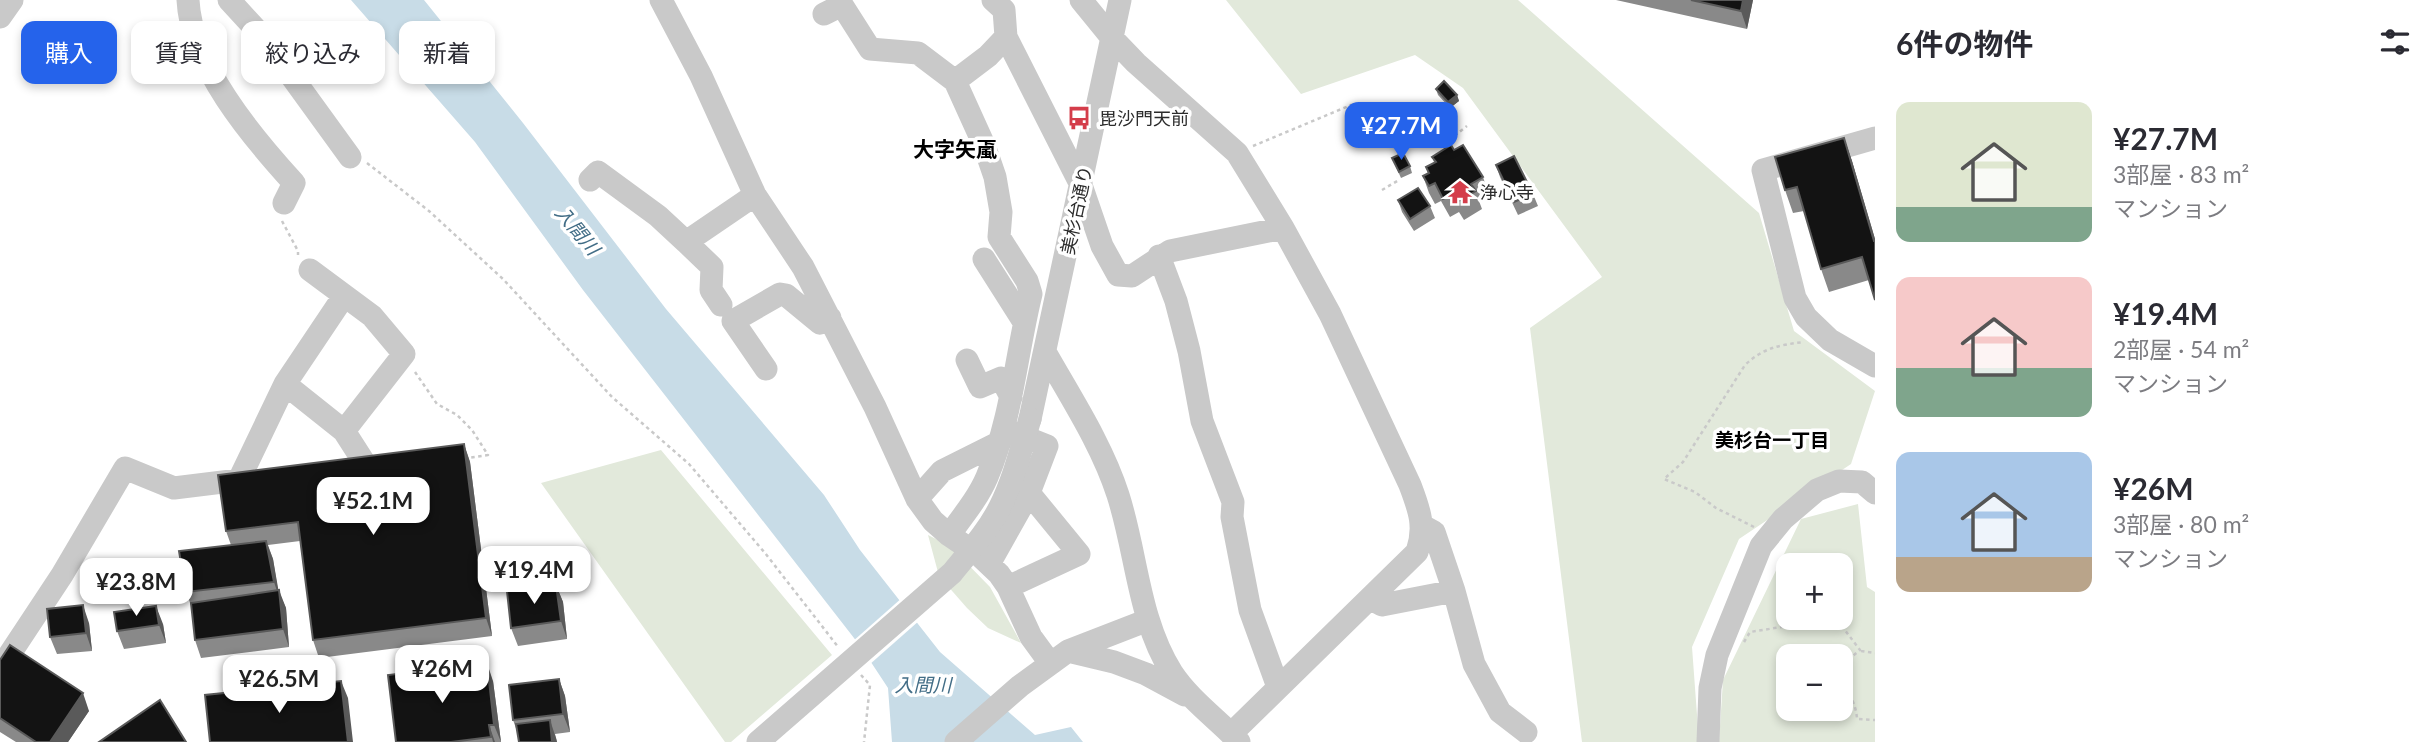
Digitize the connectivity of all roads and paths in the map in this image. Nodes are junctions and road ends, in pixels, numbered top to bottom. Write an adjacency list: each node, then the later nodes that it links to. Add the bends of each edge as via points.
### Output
1 (12, 0): 9 (street)
2 (188, 0): 24 (street, via 208,70 258,144 294,183)
3 (229, 0): 18 (street, via 262,37)
4 (661, 0): 23 (street)
5 (1081, 0): 11 (street)
6 (1120, 0): 11 (street, 美杉台通り)
7 (998, 1): 10 (street, via 1004,10)
8 (824, 14): 12 (street, via 842,5 870,49 918,53)
9 (0, 17)
10 (1006, 37): 12 (street); 21 (street)
11 (1112, 38): 17 (street); 21 (street, 美杉台通り)
12 (955, 81): 35 (street, via 995,177 1001,212 999,237 1031,293)
13 (1373, 107): 17 (path, via 1360,104 1332,111)
14 (1467, 126): 16 (path)
15 (1875, 138): 40 (street, via 1763,170 1795,298 1806,317 1830,340)
16 (1448, 141)
17 (1237, 153): 26 (street)
18 (350, 157): 62 (path, via 359,156 429,211 503,279 611,397 690,464)
19 (590, 180): 27 (street, via 598,172 653,221)
20 (1399, 180): 22 (path)
21 (1081, 186): 28 (street, via 1102,246 1118,275 1132,276); 37 (street, 美杉台通り)
22 (1382, 190)
23 (755, 195): 25 (street); 34 (street)
24 (284, 203): 31 (path, via 277,211 298,251 297,261)
25 (710, 225): 27 (street); 30 (street)
26 (1283, 228): 28 (street); 52 (street, via 1353,363 1410,485)
27 (686, 242): 30 (street)
28 (1159, 256): 66 (street, via 1176,301 1202,421 1233,502 1250,610)
29 (984, 260): 35 (street)
30 (712, 267): 33 (street, via 711,290)
31 (310, 270): 32 (street)
32 (344, 296): 38 (street, via 372,316); 42 (street)
33 (721, 305)
34 (830, 318): 41 (street, via 820,323 780,294 733,321); 50 (street)
35 (1024, 322): 43 (street)
36 (1800, 342): 51 (path, via 1758,353 1745,365 1683,462 1664,479)
37 (1045, 352): 58 (street, via 1108,468 1126,522); 71 (street, 美杉台通り, bridge, via 1014,472 979,541 952,573)
38 (404, 354): 44 (street); 46 (path, via 437,404 457,415 488,455)
39 (967, 360): 43 (street, via 980,387 1001,379)
40 (1875, 366)
41 (766, 369)
42 (285, 384): 44 (street); 64 (street, via 239,480 174,488 125,468)
43 (1012, 397): 45 (street)
44 (344, 431): 47 (street)
45 (1002, 436): 48 (street, via 1047,446); 50 (street, via 942,471); 53 (street, via 980,491)
46 (461, 458)
47 (369, 470)
48 (1029, 493): 54 (street); 55 (street, via 1079,554)
49 (1875, 493): 74 (street, via 1862,482 1839,481 1817,490 1783,519 1761,546 1717,655 1710,688)
50 (917, 499): 53 (street)
51 (1751, 525)
52 (1423, 526): 56 (street, via 1434,532); 57 (street, via 1417,552)
53 (948, 535): 54 (street)
54 (989, 564): 55 (street)
55 (1008, 587): 63 (street, via 1031,637)
56 (1454, 591): 57 (street, via 1382,605); 69 (street, via 1474,664 1500,712)
57 (1371, 599): 66 (street)
58 (1148, 620): 63 (street); 67 (street, via 1169,667)
59 (1860, 650): 60 (path, via 1841,625 1819,621 1750,632); 61 (path); 68 (path, via 1843,664 1841,676 1857,719)
60 (1738, 651)
61 (1875, 653)
62 (844, 654)
63 (1059, 657): 67 (street, via 1114,662); 73 (street)
64 (0, 669)
65 (861, 675): 72 (path, via 870,685)
66 (1278, 687): 70 (street)
67 (1194, 700): 70 (street)
68 (1875, 720)
69 (1527, 732)
70 (1235, 738)
71 (758, 742)
72 (864, 742)
73 (956, 742)
74 (1708, 742)

